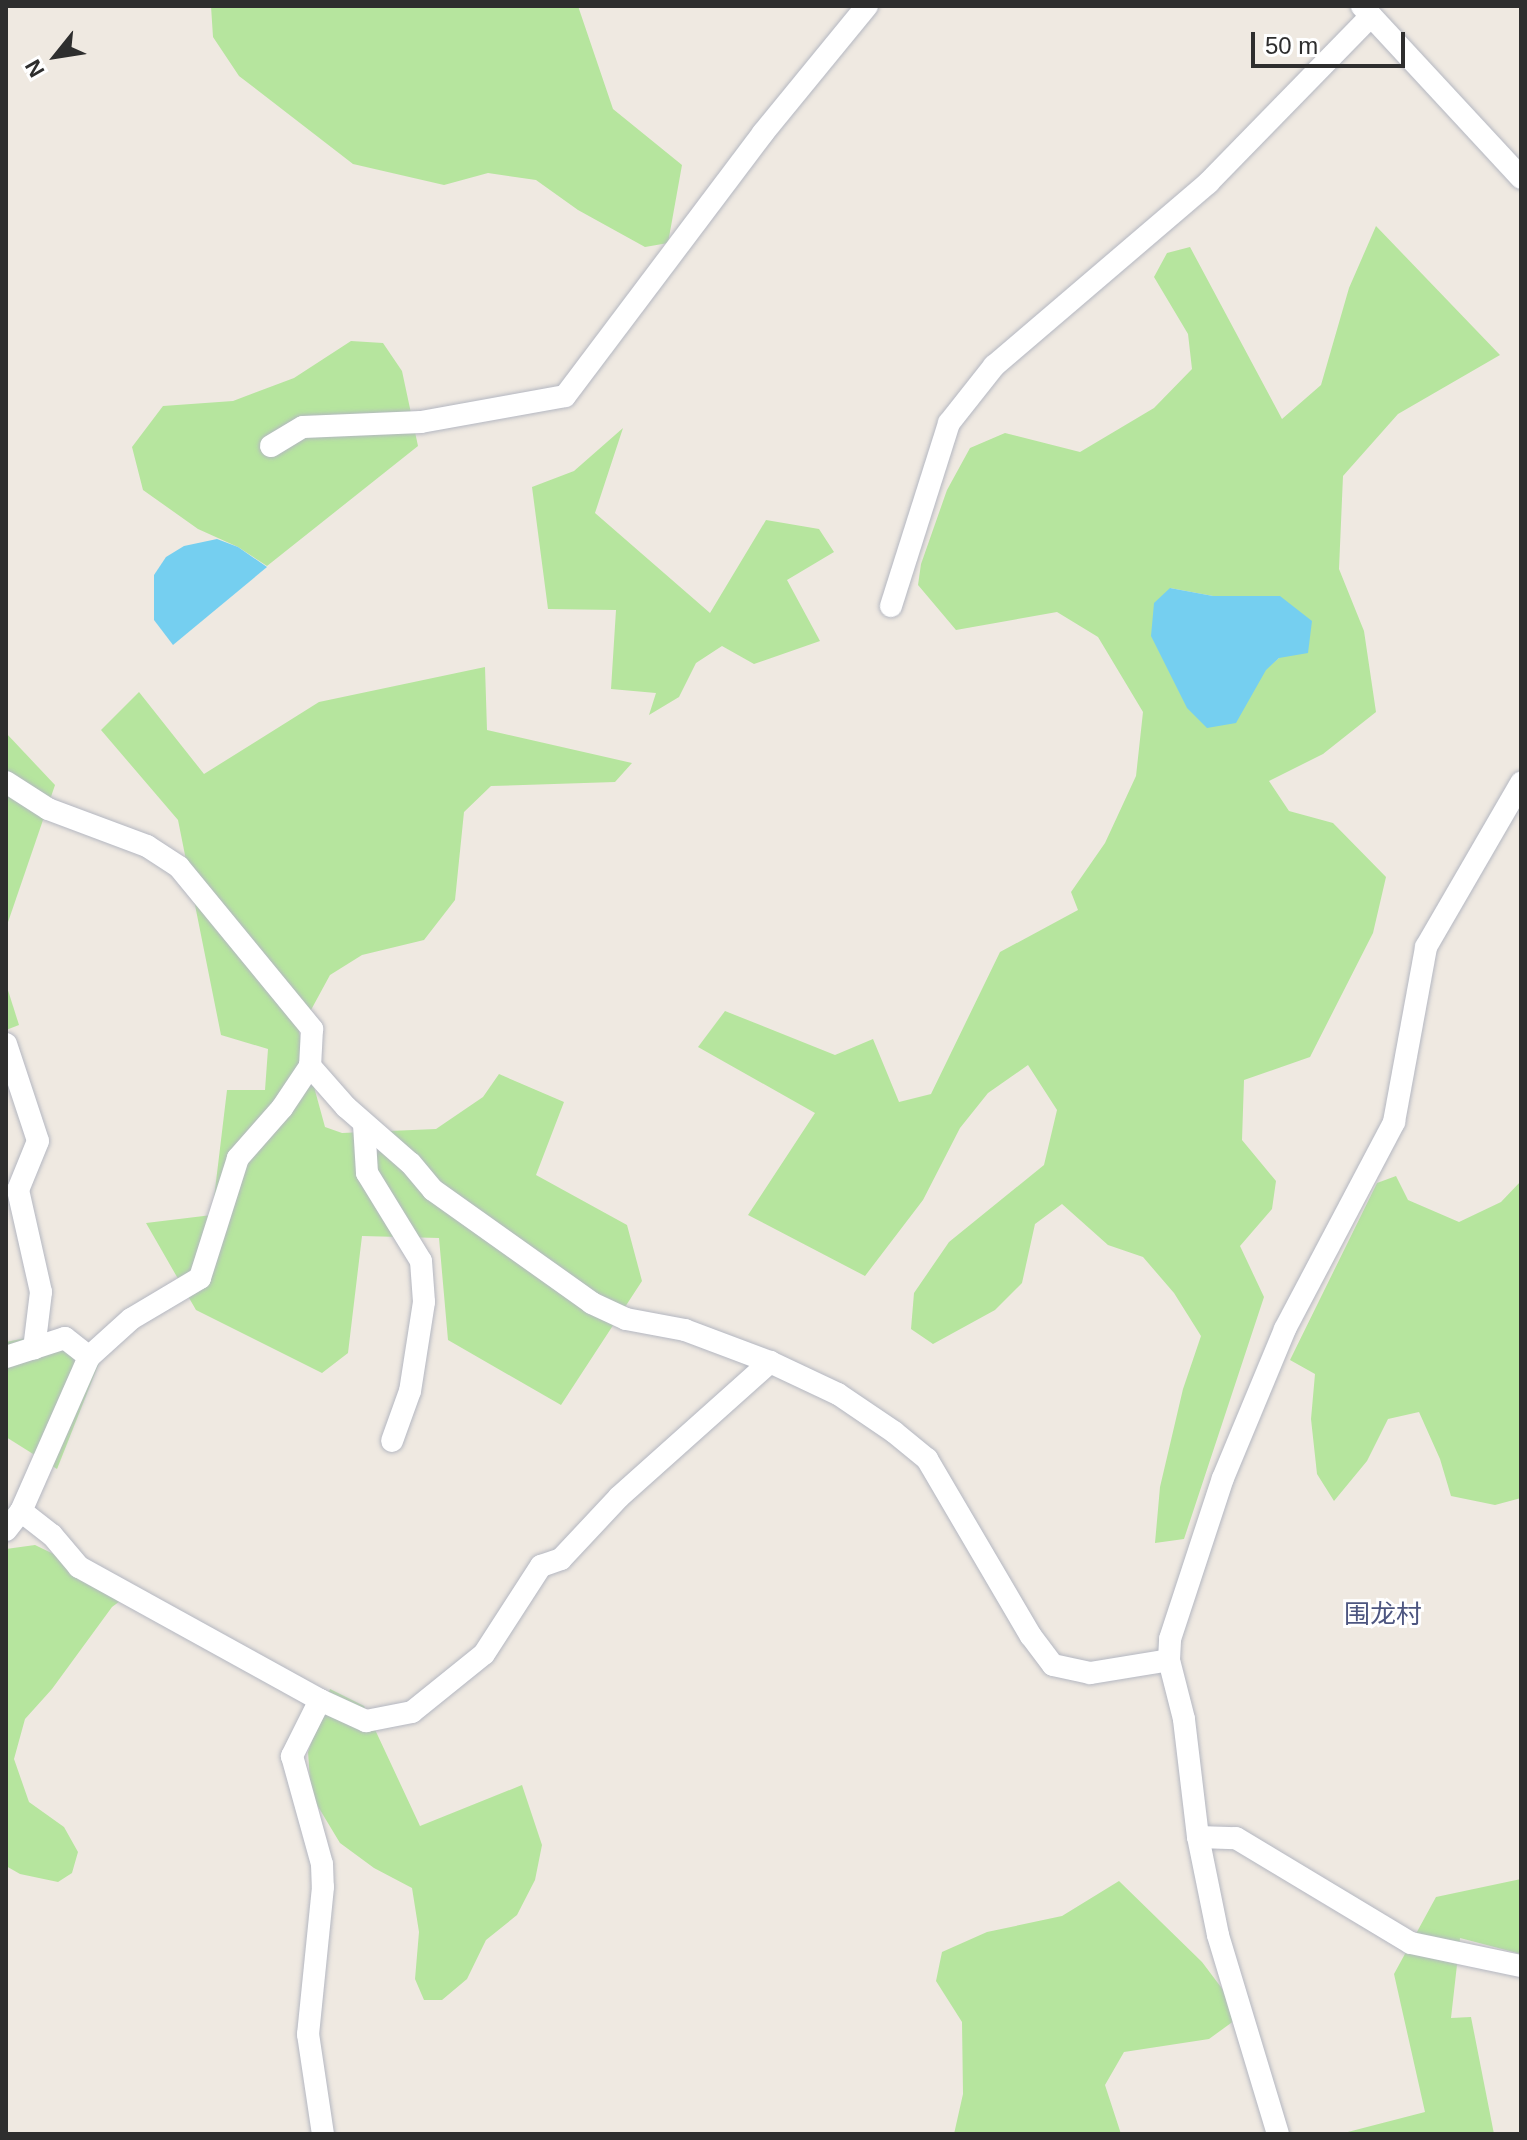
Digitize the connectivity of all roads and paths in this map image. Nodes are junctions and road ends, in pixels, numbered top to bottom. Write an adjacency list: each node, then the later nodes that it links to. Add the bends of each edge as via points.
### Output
1 (867, 6): 4 (street, via 763,133 565,396 421,422 303,427)
2 (1367, 11): 3 (street); 5 (street, via 1208,183 994,366 949,423)
3 (1521, 178)
4 (271, 446)
5 (891, 606)
6 (6, 782): 9 (street, via 48,809 147,846 179,867 312,1029)
7 (1521, 783): 18 (street, via 1426,947 1394,1122 1285,1329 1223,1478 1170,1639)
8 (6, 1044): 11 (street, via 38,1141 18,1190 41,1292)
9 (310, 1066): 10 (street); 13 (street, via 238,1158 200,1278 131,1319)
10 (364, 1124): 14 (street, via 433,1190 592,1303 626,1319 685,1330); 15 (street, via 367,1173 421,1261 424,1302 410,1391)
11 (34, 1349): 12 (street); 13 (street, via 65,1338)
12 (6, 1357)
13 (89, 1357): 16 (street)
14 (770, 1362): 18 (street, via 838,1394 927,1459 1053,1665 1090,1673); 19 (street, via 619,1497 561,1559 541,1566 484,1654 412,1712 366,1721)
15 (392, 1441)
16 (21, 1511): 17 (street); 19 (street, via 52,1535 79,1567)
17 (6, 1530)
18 (1169, 1660): 20 (street, via 1184,1719)
19 (320, 1700): 22 (street, via 292,1756 322,1864 308,2034)
20 (1198, 1837): 21 (street, via 1236,1838 1411,1943); 23 (street, via 1218,1935)
21 (1521, 1966)
22 (323, 2134)
23 (1278, 2134)

